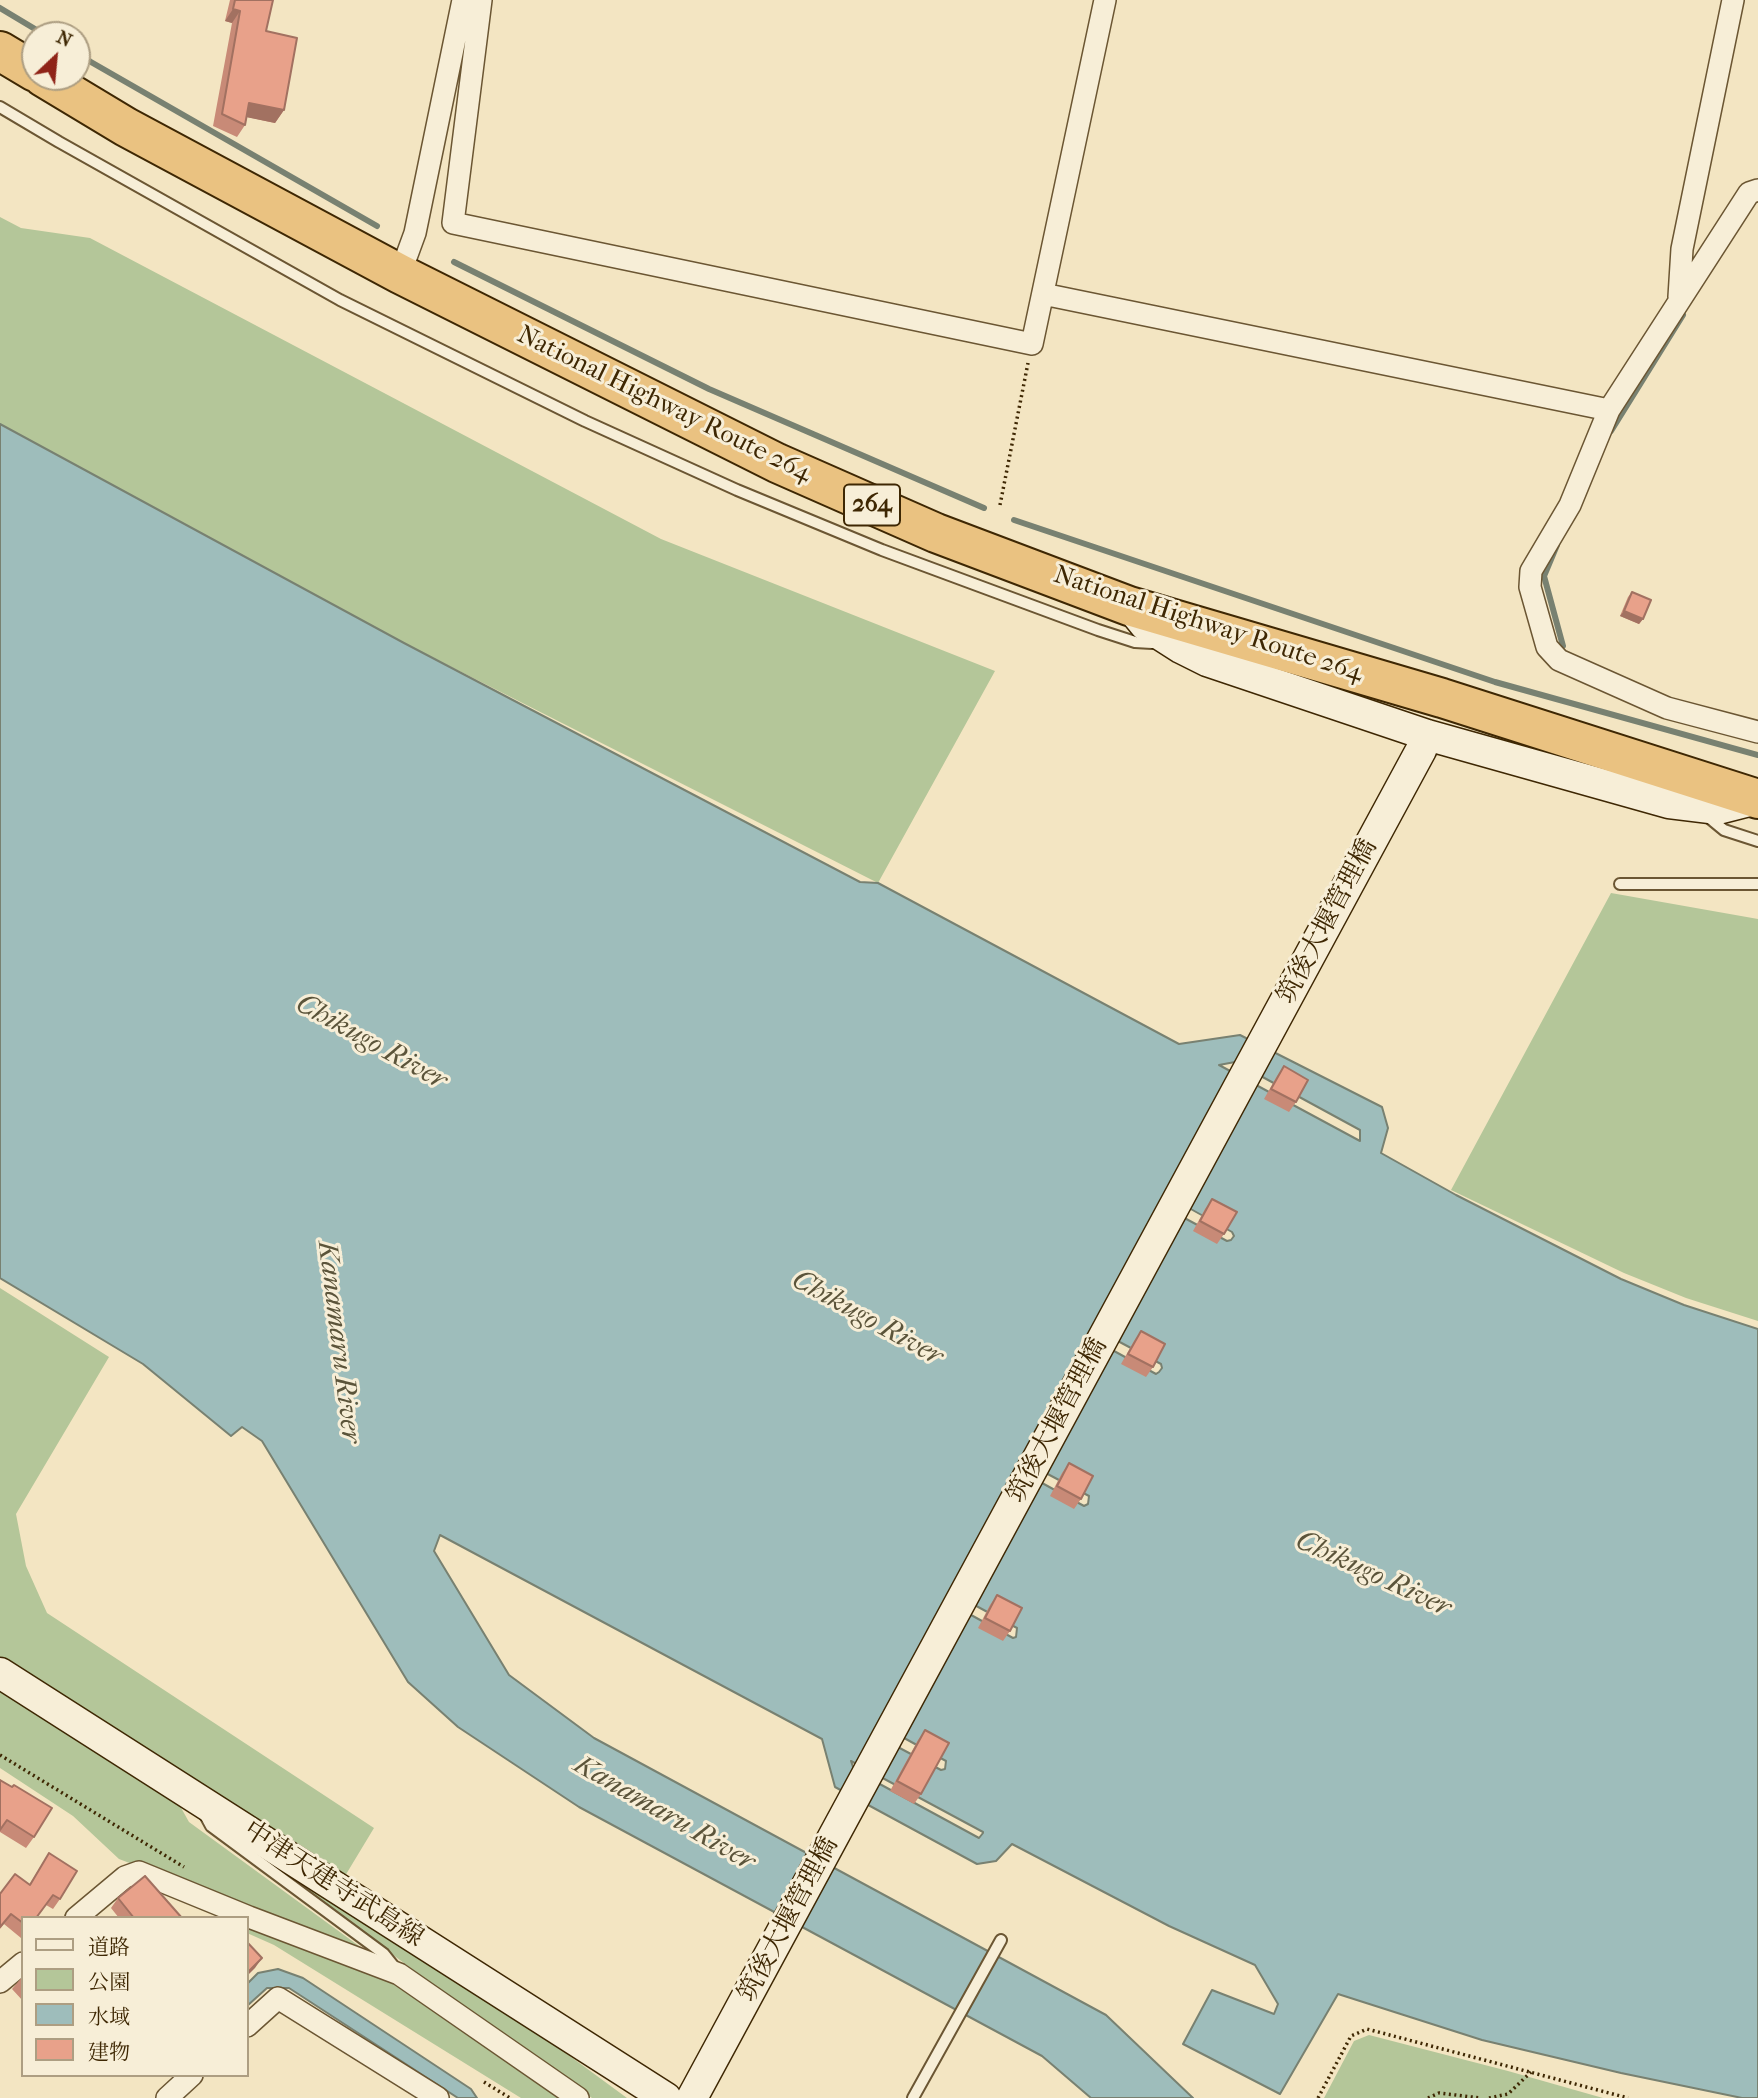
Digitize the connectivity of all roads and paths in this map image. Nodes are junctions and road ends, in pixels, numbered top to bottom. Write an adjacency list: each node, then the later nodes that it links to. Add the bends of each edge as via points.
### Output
1 (463, 0): 10 (street, via 415,233)
2 (481, 0): 13 (street, via 453,223)
3 (1105, 0): 11 (street)
4 (1733, 0): 12 (street, via 1682,249)
5 (0, 51): 6 (highway)
6 (21, 64)
7 (66, 91): 10 (highway, National Highway Route 264 / 264)
8 (0, 107): 17 (lane, via 340,300 585,421 797,515 1028,606 1135,642)
9 (1758, 190): 12 (street, via 1749,193)
10 (400, 274): 16 (highway, National Highway Route 264 / 264, via 777,463 936,533)
11 (1043, 294): 13 (street); 14 (street)
12 (1679, 299): 14 (street)
13 (1032, 344): 15 (path)
14 (1609, 410): 18 (street, via 1570,505 1531,571 1530,587 1547,647 1559,660 1667,708)
15 (1000, 505)
16 (1129, 606): 17 (street, via 1145,625); 20 (highway, National Highway Route 264 / 264, via 1442,698)
17 (1165, 638): 19 (street, via 1207,661)
18 (1758, 732)
19 (1424, 743): 21 (street, via 1668,803); 40 (street, 筑後大堰管理橋)
20 (1758, 799): 21 (street, via 1718,809)
21 (1694, 805): 22 (lane, via 1724,830)
22 (1758, 841)
23 (1620, 884): 24 (lane)
24 (1758, 884)
25 (0, 1673): 27 (street, 中津天建寺武島線)
26 (0, 1755): 28 (path)
27 (196, 1797): 34 (lane, via 211,1826 384,1954); 45 (street, 中津天建寺武島線)
28 (189, 1870)
29 (78, 1916): 30 (street, via 125,1877 139,1872)
30 (247, 1916)
31 (248, 1917): 34 (street)
32 (1001, 1940): 46 (lane)
33 (21, 1965): 35 (street)
34 (399, 1974): 44 (street)
35 (0, 1982)
36 (248, 2025): 42 (street, via 278,1998)
37 (1531, 2072): 47 (path, via 1367,2029 1351,2036); 50 (path, via 1508,2094); 51 (path)
38 (190, 2077): 41 (street)
39 (484, 2082): 43 (path)
40 (694, 2095)
41 (167, 2098)
42 (438, 2098)
43 (510, 2098)
44 (578, 2098)
45 (666, 2098)
46 (913, 2098)
47 (1318, 2098)
48 (1428, 2098): 49 (path, via 1439,2093)
49 (1480, 2098)
50 (1489, 2098)
51 (1628, 2098)

